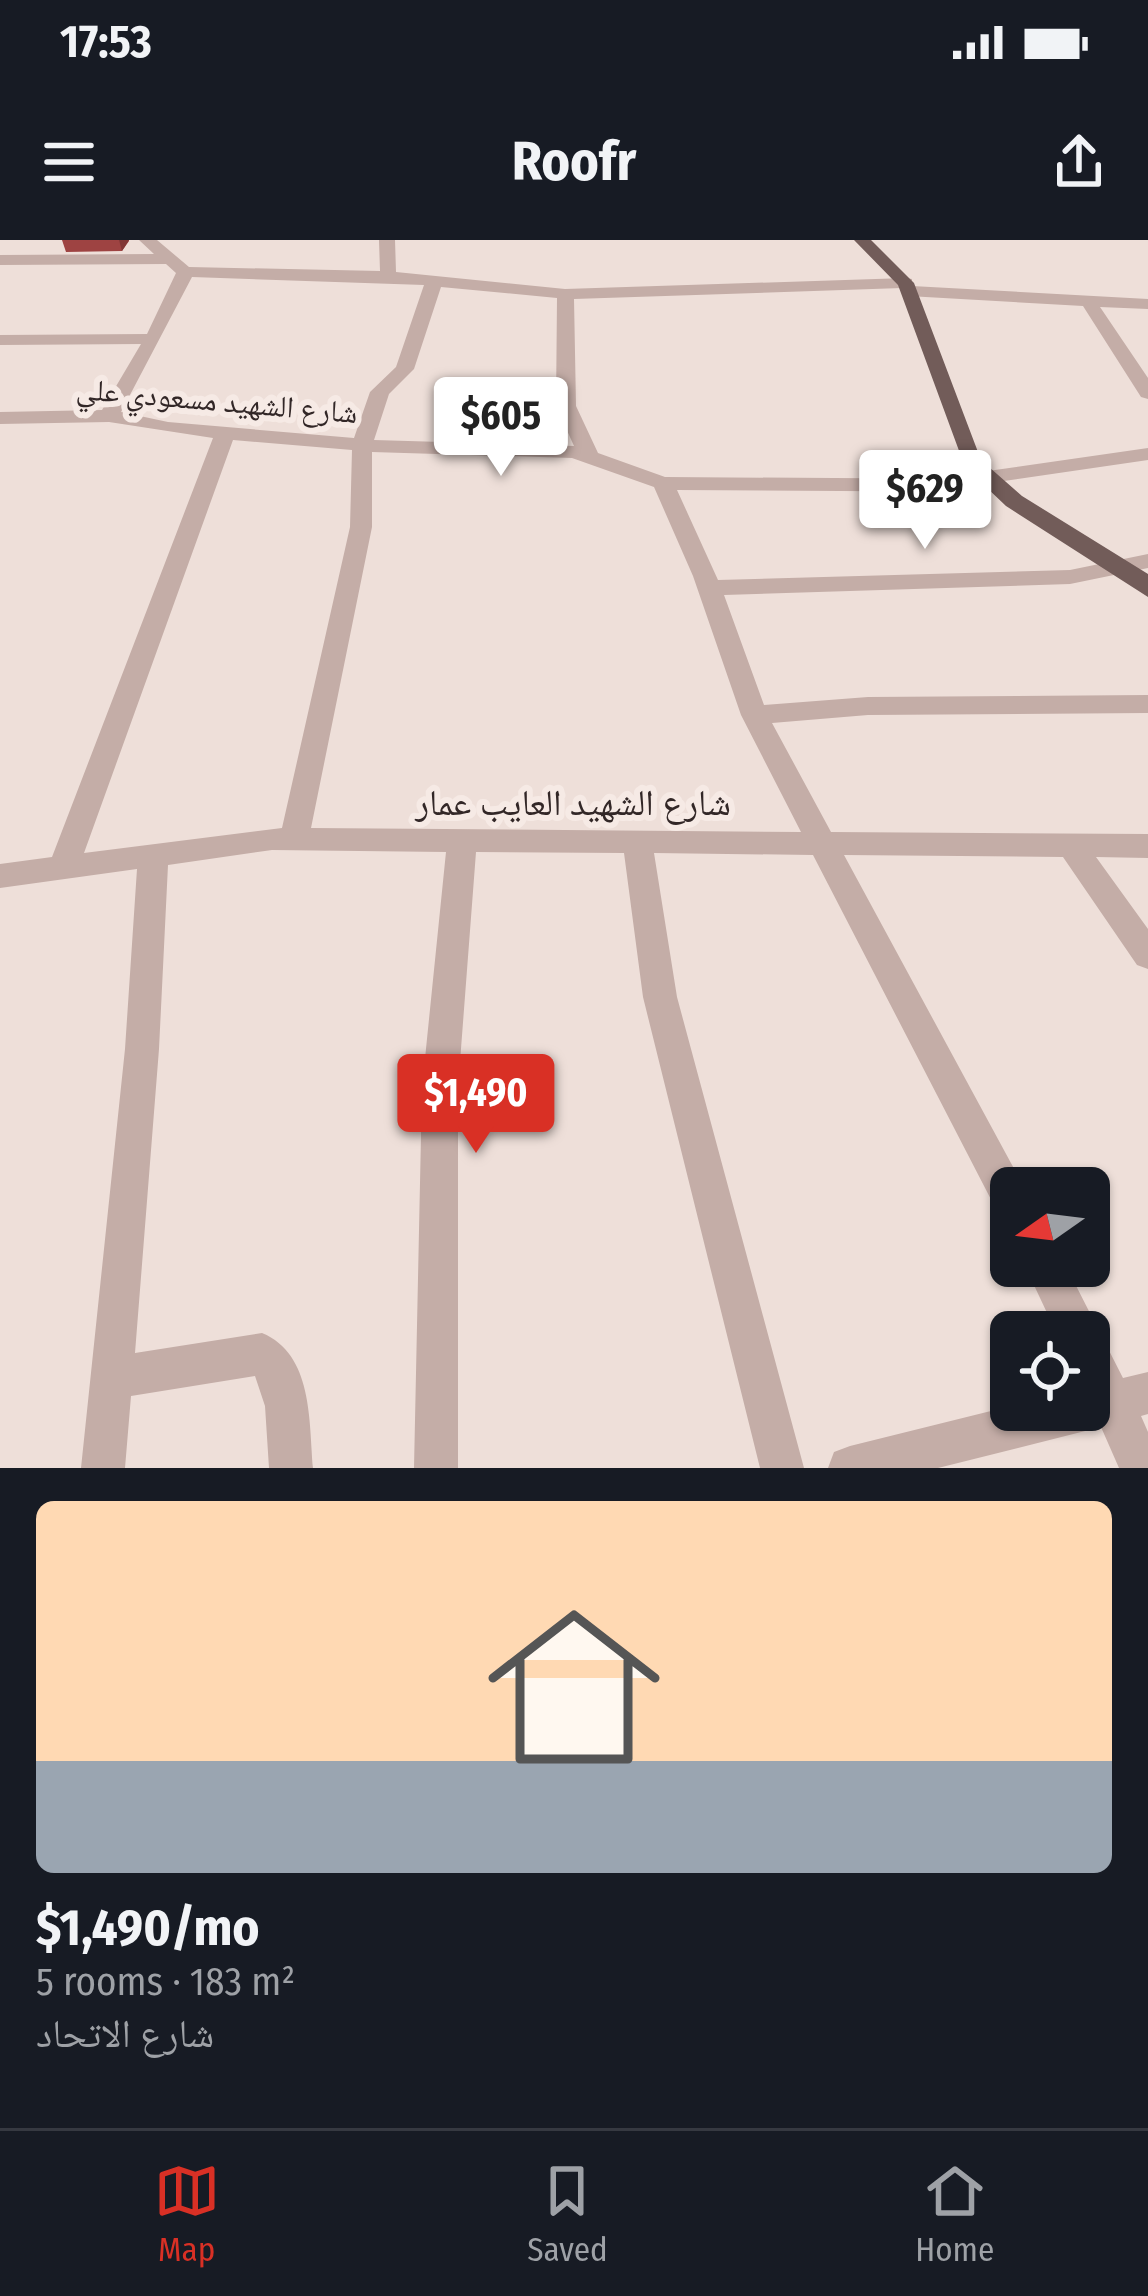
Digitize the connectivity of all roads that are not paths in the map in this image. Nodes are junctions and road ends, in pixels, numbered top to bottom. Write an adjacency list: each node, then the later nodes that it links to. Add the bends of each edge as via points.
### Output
1 (147, 240): 5 (street)
2 (387, 240): 6 (street)
3 (862, 240): 8 (main road)
4 (0, 260): 5 (street)
5 (178, 266): 6 (street); 12 (street)
6 (388, 277): 7 (street)
7 (434, 281): 9 (street); 18 (street, via 405,369 380,392)
8 (907, 287): 9 (street); 10 (street); 21 (main road, via 962,442)
9 (566, 294): 20 (street, via 566,406)
10 (1087, 299): 11 (street); 14 (street)
11 (1148, 304)
12 (153, 339): 13 (street); 15 (street)
13 (0, 340)
14 (1148, 393)
15 (109, 416): 16 (street, شارع الشهيد مسعودي علي); 17 (street, شارع الشهيد مسعودي علي)
16 (0, 418)
17 (225, 433): 18 (street, شارع الشهيد مسعودي علي); 36 (street)
18 (362, 445): 20 (street, شارع الشهيد مسعودي علي); 29 (street, via 361,527)
19 (1148, 454): 21 (street, شارع الشهيد مسعودي علي)
20 (588, 455): 22 (street, شارع الشهيد مسعودي علي)
21 (993, 482): 22 (street, شارع الشهيد مسعودي علي); 24 (main road)
22 (663, 483): 25 (street)
23 (1148, 561): 24 (street)
24 (1122, 568): 25 (street, via 1070,577); 26 (main road)
25 (710, 588): 28 (street)
26 (1148, 590)
27 (1148, 704): 28 (street)
28 (754, 715): 32 (street)
29 (294, 839): 30 (street, شارع الشهيد العايب عمار); 35 (street, شارع الشهيد العايب عمار)
30 (462, 841): 31 (street, شارع الشهيد العايب عمار); 45 (street, via 440,1088)
31 (638, 842): 32 (street, شارع الشهيد العايب عمار); 46 (street, via 660,998)
32 (819, 844): 33 (street, شارع الشهيد العايب عمار); 39 (street)
33 (1072, 846): 34 (street, شارع الشهيد العايب عمار); 38 (street)
34 (1148, 846)
35 (153, 856): 36 (street, شارع الشهيد العايب عمار); 40 (street)
36 (63, 869): 37 (street, شارع الشهيد العايب عمار)
37 (0, 876)
38 (1148, 956)
39 (993, 1167)
40 (110, 1378): 43 (street); 44 (street, via 262,1354 281,1381)
41 (1110, 1407): 48 (street)
42 (997, 1431): 47 (street)
43 (103, 1468)
44 (291, 1468)
45 (436, 1468)
46 (782, 1468)
47 (850, 1468)
48 (1142, 1468)

